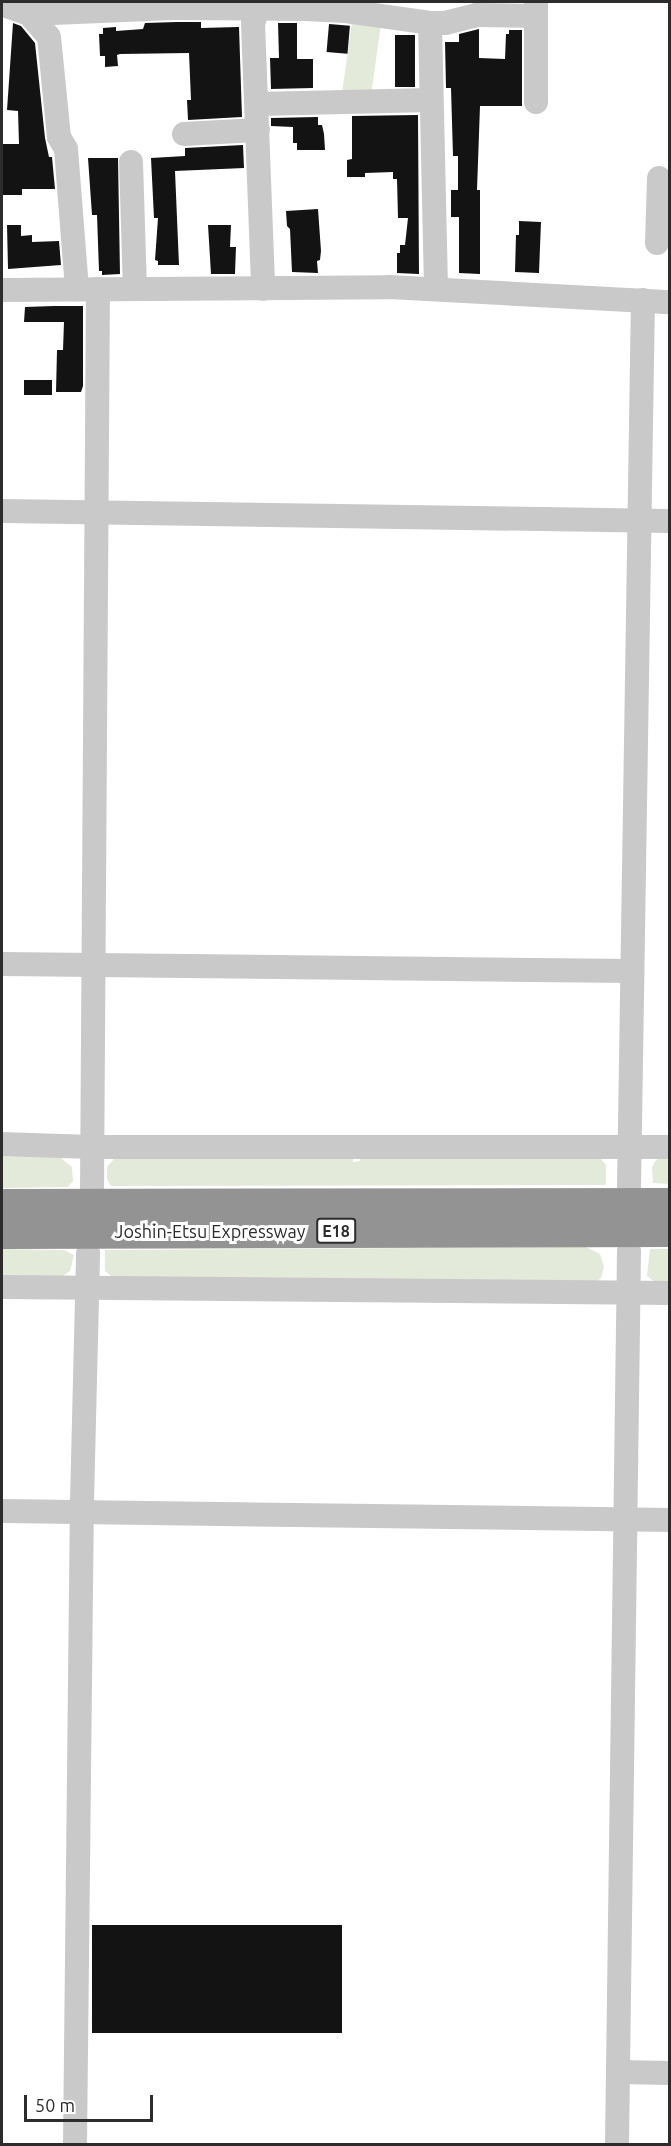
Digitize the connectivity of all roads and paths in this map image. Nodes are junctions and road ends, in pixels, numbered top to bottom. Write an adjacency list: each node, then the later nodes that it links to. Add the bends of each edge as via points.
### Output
1 (172, 5): 2 (street); 3 (street)
2 (259, 6): 5 (street); 9 (street, via 253,23)
3 (13, 9): 20 (street, via 50,37 59,137 66,149)
4 (536, 9): 6 (street); 8 (street)
5 (399, 11): 6 (street)
6 (430, 23): 7 (street)
7 (431, 100): 9 (street); 18 (street)
8 (536, 102)
9 (257, 104): 10 (street)
10 (258, 130): 11 (street); 17 (street)
11 (184, 134)
12 (131, 162): 16 (street)
13 (659, 178): 14 (street)
14 (664, 207): 15 (street)
15 (657, 243)
16 (135, 288): 17 (street); 20 (street)
17 (263, 289): 18 (street)
18 (436, 289): 21 (street)
19 (2, 290): 20 (street)
20 (87, 290): 24 (street)
21 (643, 300): 22 (street); 25 (street)
22 (669, 302)
23 (2, 511): 24 (street)
24 (96, 512): 25 (street); 28 (street)
25 (638, 521): 26 (street); 29 (street)
26 (669, 521)
27 (2, 964): 28 (street)
28 (92, 965): 29 (street); 31 (street)
29 (632, 971): 32 (street)
30 (2, 1144): 31 (street)
31 (91, 1147): 32 (street); 35 (street)
32 (629, 1147): 33 (street); 34 (street)
33 (669, 1147)
34 (629, 1188)
35 (92, 1190)
36 (669, 1204): 37 (highway, Joshin-Etsu Expressway / E18)
37 (2, 1205)
38 (669, 1230): 39 (highway, Joshin-Etsu Expressway / E18)
39 (2, 1232)
40 (629, 1251): 44 (street)
41 (88, 1253): 42 (street)
42 (88, 1286): 43 (street); 44 (street); 47 (street)
43 (2, 1287)
44 (627, 1292): 45 (street); 48 (street)
45 (669, 1293)
46 (2, 1511): 47 (street)
47 (82, 1513): 48 (street); 52 (street)
48 (625, 1519): 49 (street); 50 (street)
49 (669, 1520)
50 (618, 2072): 51 (street); 53 (street)
51 (669, 2073)
52 (75, 2145)
53 (617, 2145)

